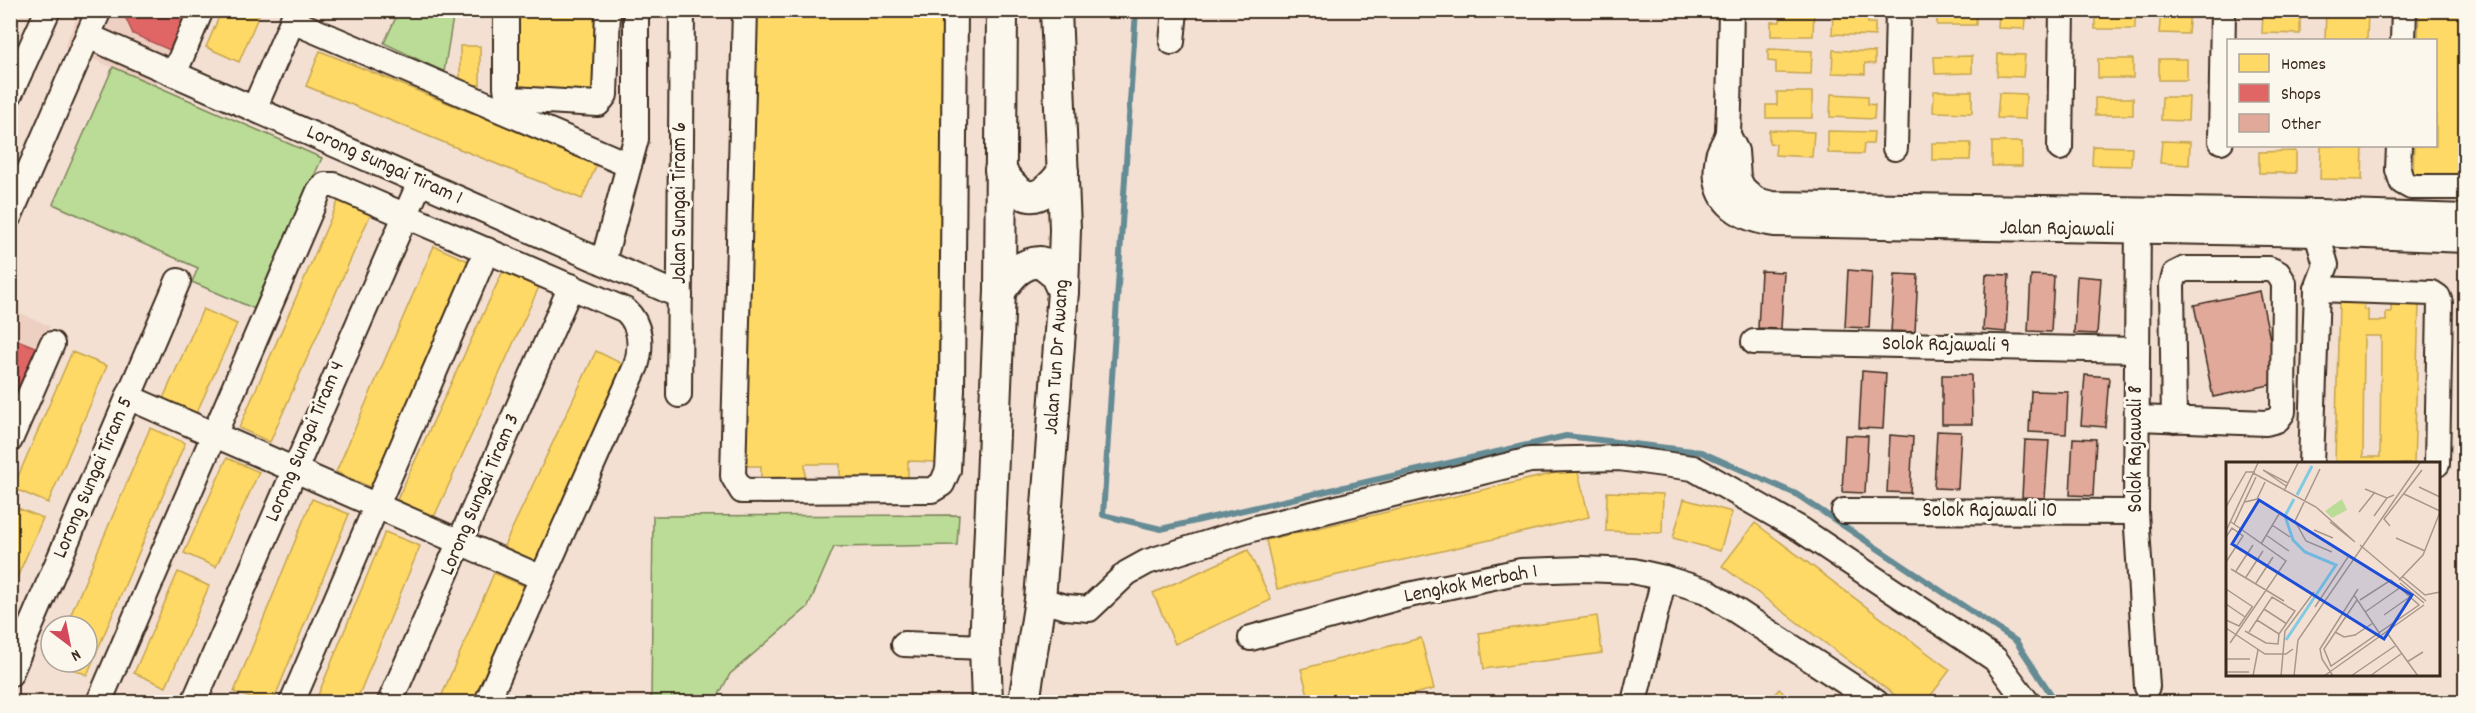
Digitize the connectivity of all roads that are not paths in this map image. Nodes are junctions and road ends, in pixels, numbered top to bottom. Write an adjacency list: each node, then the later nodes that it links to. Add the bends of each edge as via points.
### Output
1 (48, 10): 23 (street)
2 (99, 10): 19 (street)
3 (201, 10): 22 (street)
4 (506, 10): 5 (street, via 507,94 513,99 598,104 605,95)
5 (608, 10)
6 (636, 10): 29 (street, via 636,139)
7 (682, 10): 47 (street, Jalan Sungai Tiram 6)
8 (745, 10): 9 (street, via 733,476 742,491 932,490 942,484 948,470 952,390)
9 (955, 10)
10 (1002, 10): 30 (main road)
11 (1056, 10): 31 (main road, Jalan Tun Dr Awang)
12 (1175, 10): 21 (street)
13 (1731, 10): 37 (street, Jalan Rajawali, via 1728,135 1719,155 1718,186 1739,215 1773,225)
14 (1898, 10): 27 (street)
15 (2062, 10): 28 (street)
16 (2223, 10): 25 (street)
17 (2404, 10): 20 (street)
18 (294, 16): 24 (street); 29 (street)
19 (88, 36): 22 (street, Lorong Sungai Tiram 1); 34 (street)
20 (2403, 39)
21 (1172, 42)
22 (174, 74): 24 (street, Lorong Sungai Tiram 1)
23 (12, 88)
24 (254, 109): 32 (street, Lorong Sungai Tiram 1)
25 (2221, 141)
26 (2399, 147): 33 (street, via 2402,182 2411,187)
27 (1895, 148)
28 (2060, 148)
29 (629, 165): 41 (street)
30 (1000, 170): 31 (main road, via 1018,192 1033,196 1049,189); 45 (main road)
31 (1063, 172): 46 (main road, Jalan Tun Dr Awang)
32 (420, 182): 35 (street, Lorong Sungai Tiram 4); 41 (street, Lorong Sungai Tiram 1)
33 (2466, 187)
34 (10, 215)
35 (405, 215): 40 (street); 55 (street, via 334,185 325,185 319,191); 59 (street, Lorong Sungai Tiram 4)
36 (2466, 217): 38 (street, Jalan Rajawali)
37 (2138, 221): 38 (street, Jalan Rajawali); 50 (street, Solok Rajawali 8)
38 (2318, 223): 39 (street, Jalan Rajawali); 44 (street, via 2326,265)
39 (2466, 240)
40 (487, 250): 43 (street); 60 (street)
41 (603, 262): 47 (street, Lorong Sungai Tiram 1)
42 (178, 281): 52 (street, Lorong Sungai Tiram 5)
43 (571, 286): 63 (street, Lorong Sungai Tiram 3); 64 (street, via 629,313 640,335 638,360)
44 (2317, 289): 57 (street); 58 (street, via 2432,293 2438,297)
45 (1000, 291): 46 (main road, via 1014,273 1031,262 1040,262 1055,274); 69 (main road)
46 (1063, 291): 66 (main road, Jalan Tun Dr Awang)
47 (680, 296): 51 (street, Jalan Sungai Tiram 6)
48 (1754, 342): 50 (street, Solok Rajawali 9)
49 (52, 344): 56 (street)
50 (2137, 350): 53 (street, Solok Rajawali 8)
51 (679, 395)
52 (128, 397): 55 (street); 70 (street, Lorong Sungai Tiram 5)
53 (2138, 418): 54 (street); 62 (street, Solok Rajawali 8)
54 (2174, 420): 54 (street, via 2266,423 2277,420 2283,412 2284,283 2278,273 2269,269 2186,269 2175,274)
55 (214, 435): 59 (street); 72 (street)
56 (10, 440)
57 (2311, 462)
58 (2437, 462)
59 (294, 469): 60 (street); 73 (street, Lorong Sungai Tiram 4)
60 (377, 506): 63 (street); 74 (street)
61 (1844, 511): 62 (street, Solok Rajawali 10)
62 (2136, 512): 71 (street, Solok Rajawali 8)
63 (461, 542): 64 (street); 75 (street, Lorong Sungai Tiram 3)
64 (542, 578): 76 (street)
65 (1664, 578): 67 (street, Lengkok Merbah 1, via 1583,569 1521,571 1404,596); 79 (street); 80 (street, Lengkok Merbah 1, via 1706,591)
66 (1040, 600): 78 (main road, Jalan Tun Dr Awang); 81 (street, via 1089,609 1127,573 1147,561 1252,529 1530,460 1619,458 1693,468 1800,529 1995,659)
67 (1251, 638)
68 (904, 644): 69 (street)
69 (985, 647): 77 (main road)
70 (10, 674)
71 (2147, 687)
72 (99, 702)
73 (194, 702)
74 (292, 702)
75 (390, 702)
76 (487, 702)
77 (987, 702)
78 (1024, 702)
79 (1634, 702)
80 (1876, 702)
81 (2026, 702)

